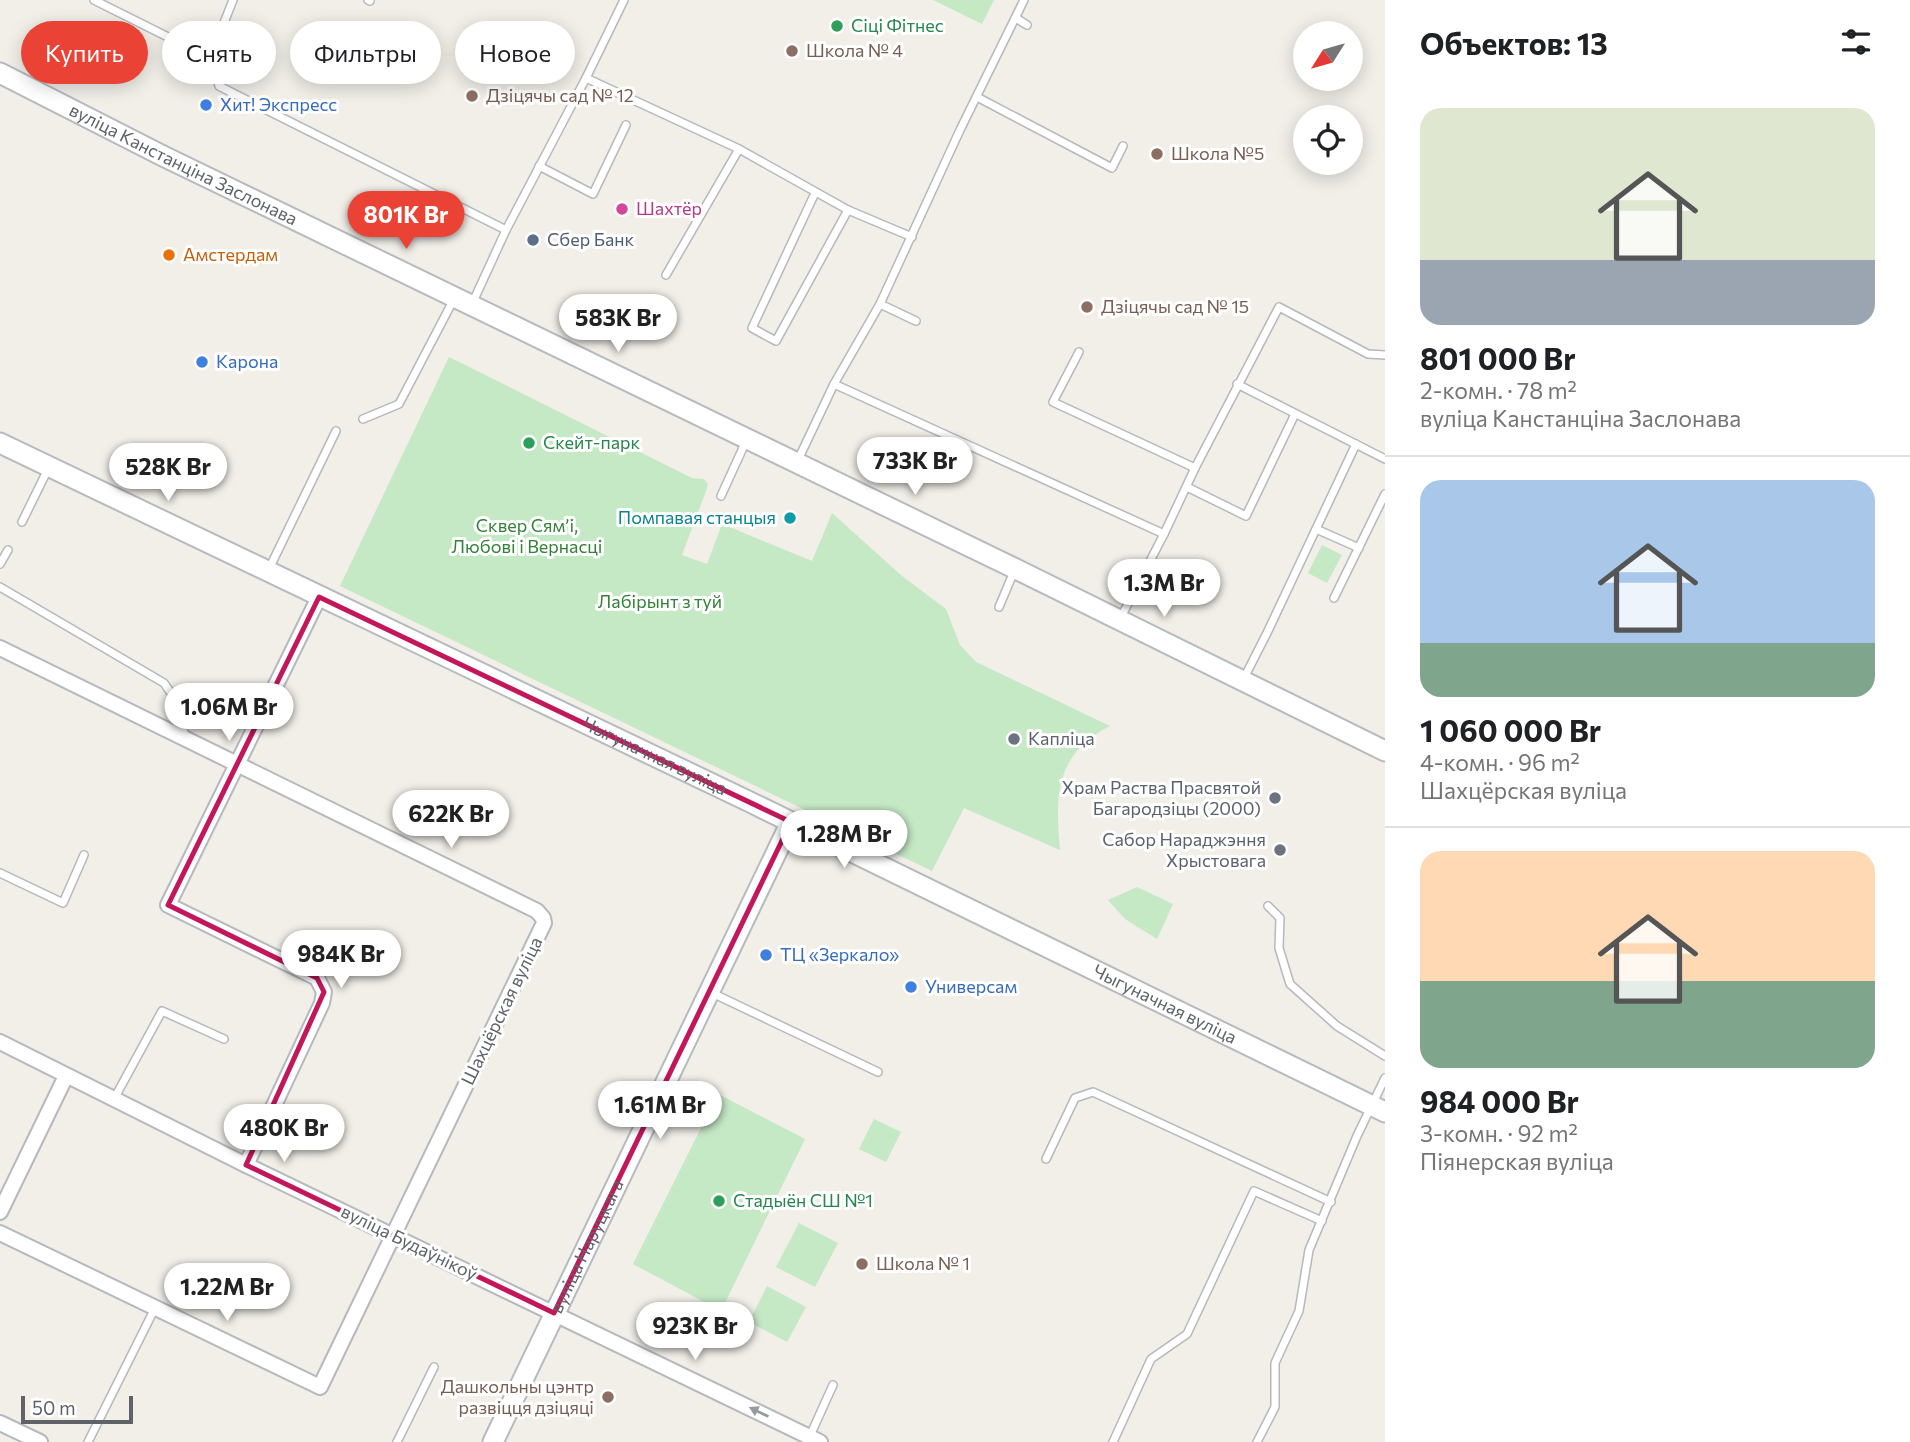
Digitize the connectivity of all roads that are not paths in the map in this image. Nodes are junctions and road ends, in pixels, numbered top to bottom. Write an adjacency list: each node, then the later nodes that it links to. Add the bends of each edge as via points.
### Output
1 (94, 0): 8 (lane)
2 (233, 0): 6 (lane)
3 (624, 0): 10 (lane)
4 (1024, 0): 5 (lane)
5 (1016, 18): 7 (lane); 12 (lane)
6 (225, 21)
7 (1027, 25)
8 (162, 34)
9 (0, 73): 22 (main road, вуліца Канстанціна Заслонава)
10 (586, 78): 15 (lane); 16 (lane)
11 (218, 84): 19 (lane)
12 (977, 97): 14 (lane, via 1112,168); 20 (lane)
13 (626, 125): 16 (lane, via 593,194)
14 (1123, 146)
15 (738, 149): 17 (lane); 21 (lane)
16 (538, 166): 19 (lane)
17 (815, 193): 18 (lane); 18 (lane, via 752,328 776,341)
18 (848, 210): 20 (lane)
19 (506, 230): 22 (lane)
20 (912, 237): 23 (lane)
21 (666, 275)
22 (463, 301): 30 (lane, via 400,404); 32 (main road, вуліца Канстанціна Заслонава)
23 (880, 304): 24 (lane); 27 (lane)
24 (916, 321)
25 (1079, 352): 38 (lane, via 1053,401)
26 (1385, 355): 28 (lane, via 1368,354 1279,307)
27 (834, 384): 36 (lane); 44 (lane)
28 (1237, 384): 29 (lane); 38 (lane)
29 (1295, 414): 34 (lane); 39 (lane, via 1246,516)
30 (363, 419)
31 (336, 431): 49 (lane)
32 (747, 439): 36 (main road, вуліца Канстанціна Заслонава); 41 (lane)
33 (0, 443): 37 (main road, Чыгуначная вуліца)
34 (1356, 444): 35 (lane); 43 (lane)
35 (1385, 458)
36 (796, 462): 48 (main road, вуліца Канстанціна Заслонава)
37 (48, 468): 42 (lane); 49 (main road, Чыгуначная вуліца)
38 (1195, 468): 39 (lane)
39 (1186, 487): 44 (lane)
40 (1385, 494): 45 (lane)
41 (721, 496)
42 (22, 522)
43 (1317, 528): 45 (lane); 56 (lane)
44 (1164, 534): 54 (lane)
45 (1359, 548): 52 (lane)
46 (8, 550): 47 (lane)
47 (0, 564)
48 (1016, 569): 53 (lane); 54 (main road, вуліца Канстанціна Заслонава)
49 (267, 571): 51 (main road, Чыгуначная вуліца)
50 (0, 587): 57 (lane, via 164,683 170,688)
51 (319, 597): 59 (street); 60 (main road, Чыгуначная вуліца)
52 (1334, 598)
53 (999, 607)
54 (1120, 620): 56 (main road, вуліца Канстанціна Заслонава)
55 (0, 648): 57 (street, Шахцёрская вуліца)
56 (1242, 680): 58 (main road, вуліца Канстанціна Заслонава)
57 (186, 739): 59 (street, Шахцёрская вуліца)
58 (1385, 751)
59 (237, 766): 74 (street, via 168,905 317,978 324,998); 79 (street, Шахцёрская вуліца, via 537,911 543,918 543,927)
60 (791, 822): 64 (main road, вуліца Наруцкага); 72 (main road, Чыгуначная вуліца)
61 (84, 855): 62 (lane, via 63,903)
62 (0, 873)
63 (1268, 906): 67 (lane, via 1280,918 1279,948 1290,984 1337,1026)
64 (710, 992): 68 (lane); 81 (main road, вуліца Наруцкага)
65 (224, 1039): 71 (lane, via 162,1011)
66 (0, 1042): 69 (street, вуліца Будаўнікоў)
67 (1385, 1056)
68 (878, 1072)
69 (66, 1076): 71 (street, вуліца Будаўнікоў); 76 (street)
70 (1385, 1078): 72 (lane)
71 (113, 1100): 74 (street, вуліца Будаўнікоў)
72 (1379, 1109): 75 (lane, via 1357,1136)
73 (1046, 1159): 75 (lane, via 1075,1098 1093,1093)
74 (246, 1165): 79 (street, вуліца Будаўнікоў)
75 (1331, 1202): 77 (lane)
76 (0, 1212)
77 (1322, 1222): 90 (lane, via 1254,1191 1187,1334 1151,1360); 91 (lane, via 1309,1250 1300,1311 1275,1363 1275,1407)
78 (0, 1233): 80 (street)
79 (393, 1235): 80 (street, via 320,1387); 81 (street, вуліца Будаўнікоў)
80 (155, 1308): 87 (lane)
81 (554, 1313): 85 (street, вуліца Будаўнікоў, one-way to 81); 89 (main road, вуліца Наруцкага)
82 (434, 1367): 88 (lane)
83 (833, 1385): 85 (lane)
84 (0, 1424): 86 (street)
85 (812, 1440)
86 (40, 1442)
87 (88, 1442)
88 (397, 1442)
89 (492, 1442)
90 (1113, 1442)
91 (1257, 1442)

